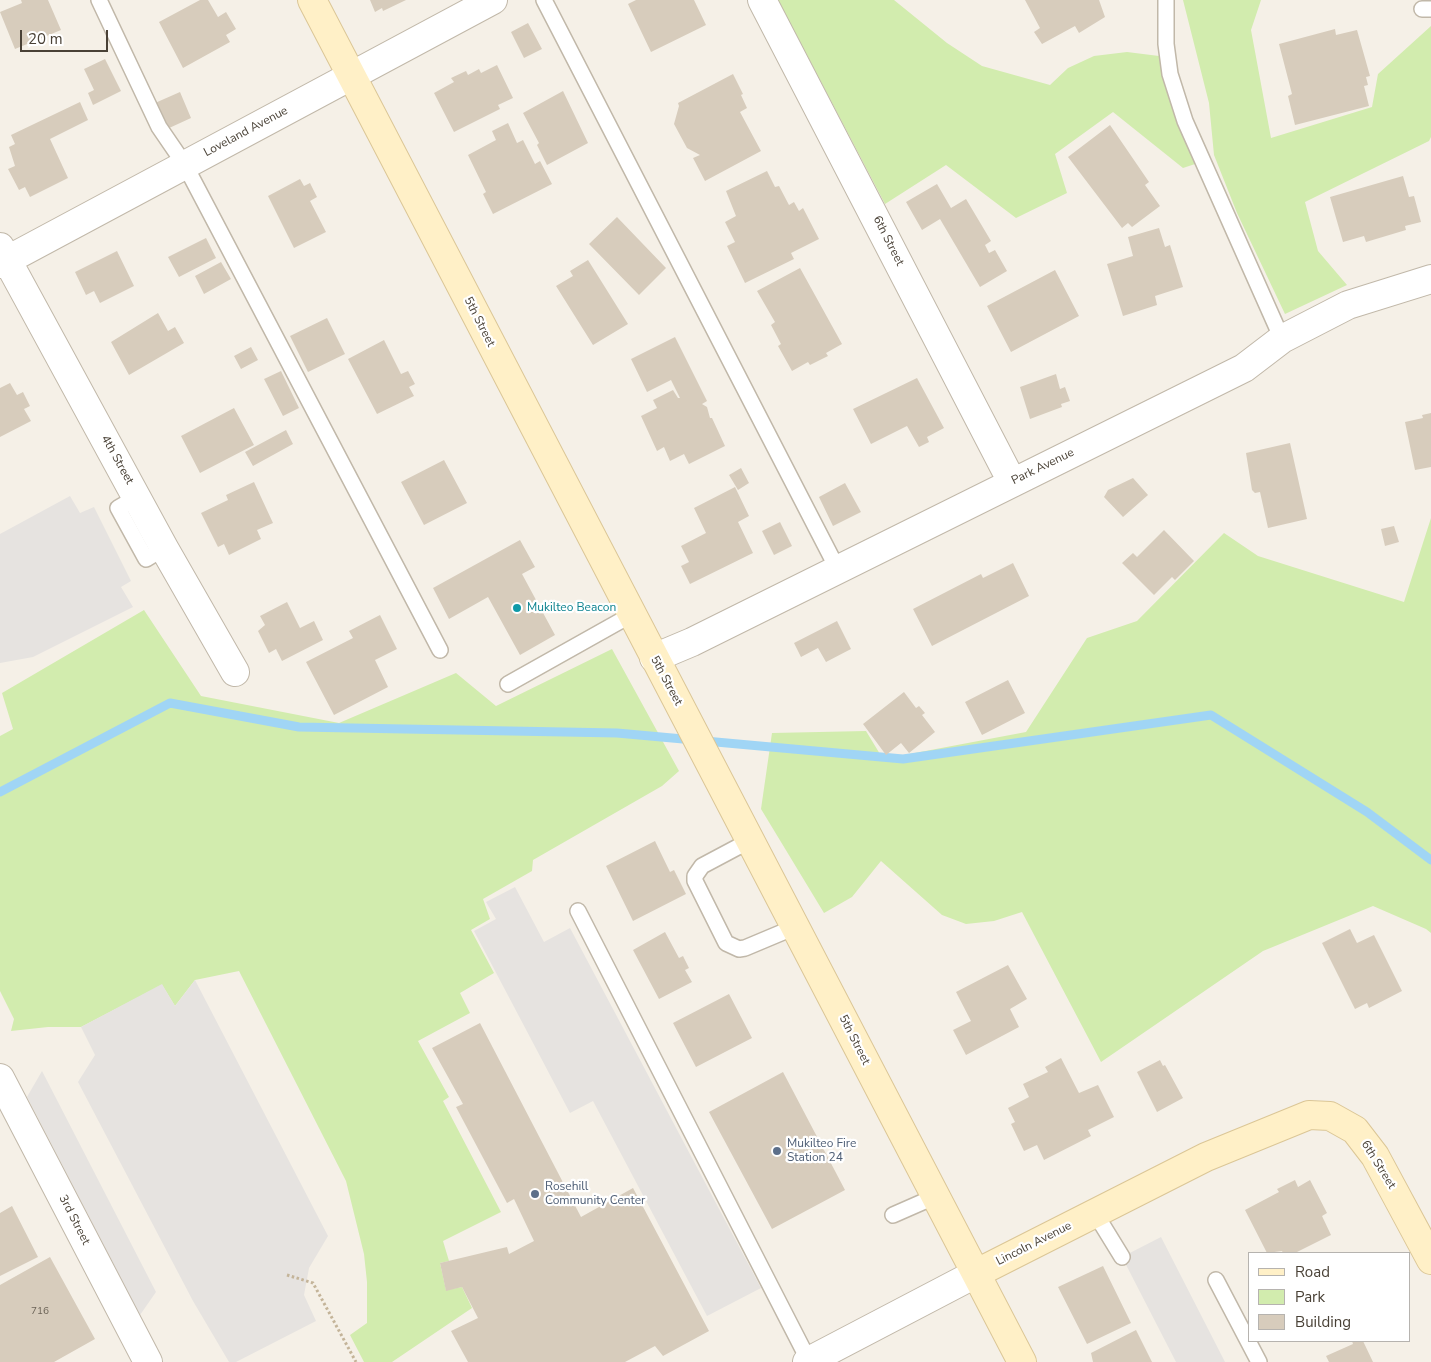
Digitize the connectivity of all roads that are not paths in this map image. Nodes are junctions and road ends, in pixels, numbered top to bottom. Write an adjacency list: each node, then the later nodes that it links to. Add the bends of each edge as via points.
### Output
1 (99, 0): 8 (lane, via 159,127)
2 (312, 0): 7 (main road, 5th Street)
3 (493, 0): 7 (street, Loveland Avenue)
4 (544, 0): 13 (lane)
5 (762, 0): 12 (street, 6th Street)
6 (1166, 0): 11 (lane, via 1170,74 1185,121)
7 (352, 76): 8 (street, Loveland Avenue); 14 (main road, 5th Street)
8 (185, 165): 9 (street, Loveland Avenue); 15 (lane)
9 (2, 257): 17 (street, 4th Street, via 155,554)
10 (1431, 279): 11 (street, Park Avenue, via 1348,306)
11 (1282, 339): 12 (street, Park Avenue, via 1244,368)
12 (1012, 482): 13 (street, Park Avenue)
13 (837, 568): 16 (street, Park Avenue)
14 (631, 615): 16 (main road, 5th Street); 18 (lane)
15 (440, 650)
16 (654, 658): 19 (main road, 5th Street)
17 (235, 672)
18 (508, 684)
19 (749, 841): 21 (main road, 5th Street); 21 (lane, via 702,866 694,876 726,943 745,948)
20 (578, 911): 33 (lane, via 767,1282)
21 (795, 927): 24 (main road, 5th Street)
22 (0, 1078): 34 (street, 3rd Street)
23 (1264, 1131): 25 (main road, Lincoln Avenue); 28 (main road, 6th Street, via 1308,1115 1330,1116 1355,1130 1375,1156)
24 (934, 1197): 26 (lane); 29 (main road, 5th Street)
25 (1095, 1213): 27 (lane); 29 (main road, Lincoln Avenue)
26 (893, 1215)
27 (1122, 1257)
28 (1431, 1260)
29 (977, 1273): 33 (street, Lincoln Avenue); 35 (main road, 5th Street)
30 (1216, 1280): 31 (lane)
31 (1248, 1341)
32 (1249, 1342): 36 (lane)
33 (811, 1361)
34 (148, 1362)
35 (1022, 1362)
36 (1259, 1362)

